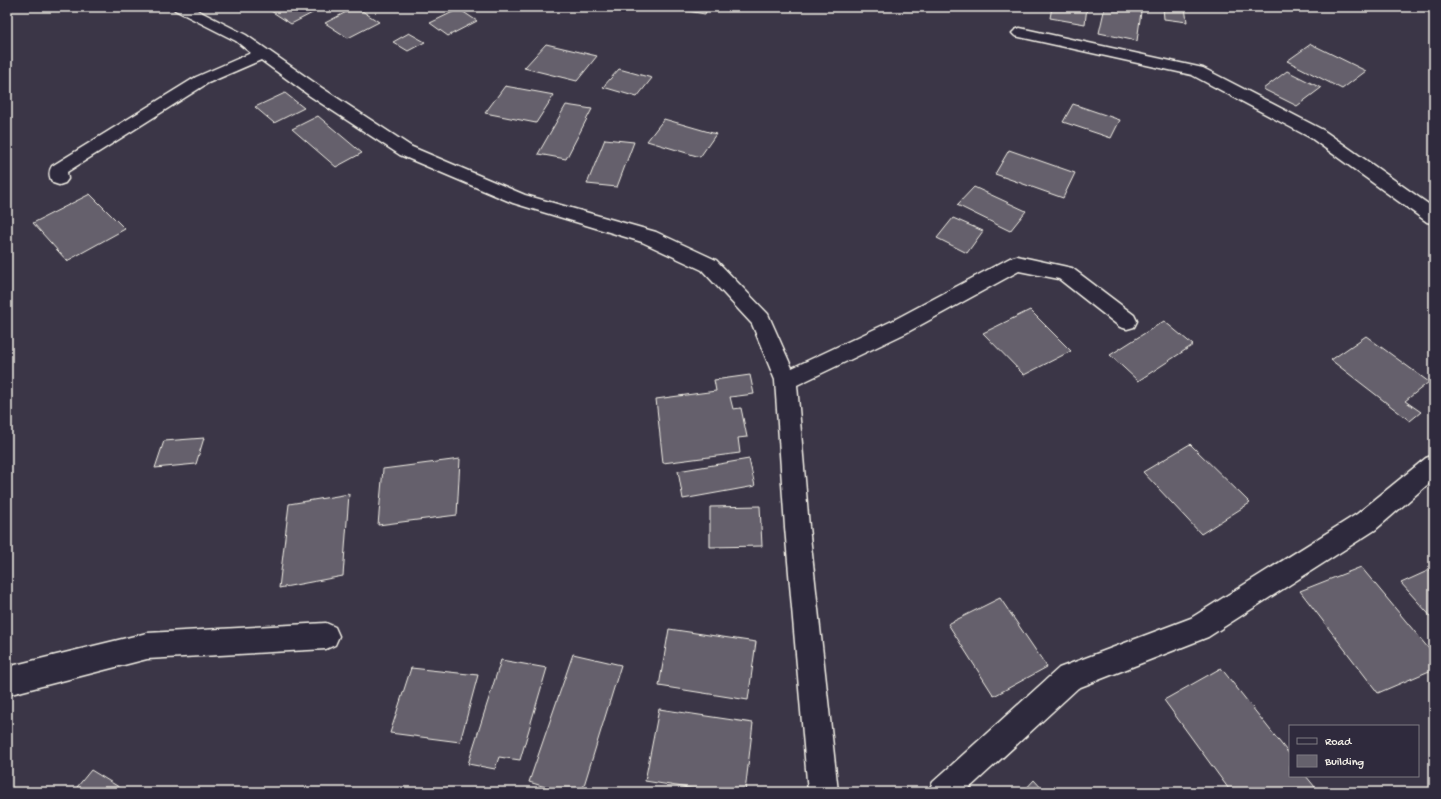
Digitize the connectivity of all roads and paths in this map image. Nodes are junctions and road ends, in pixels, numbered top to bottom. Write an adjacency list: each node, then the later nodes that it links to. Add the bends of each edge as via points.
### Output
1 (180, 7): 3 (street, via 241,38)
2 (1020, 33): 5 (street, via 1198,72 1317,134)
3 (263, 53): 4 (street, via 202,80 58,170); 7 (street, via 316,92 406,151 519,199 650,237 709,265 761,320)
4 (60, 179)
5 (1434, 217)
6 (1127, 321): 7 (street, via 1064,274 1017,263 899,327)
7 (786, 380): 11 (street)
8 (1434, 465): 12 (street, via 1366,522 1199,628 1069,678)
9 (326, 636): 10 (street, via 147,646)
10 (7, 681)
11 (822, 792)
12 (943, 792)

